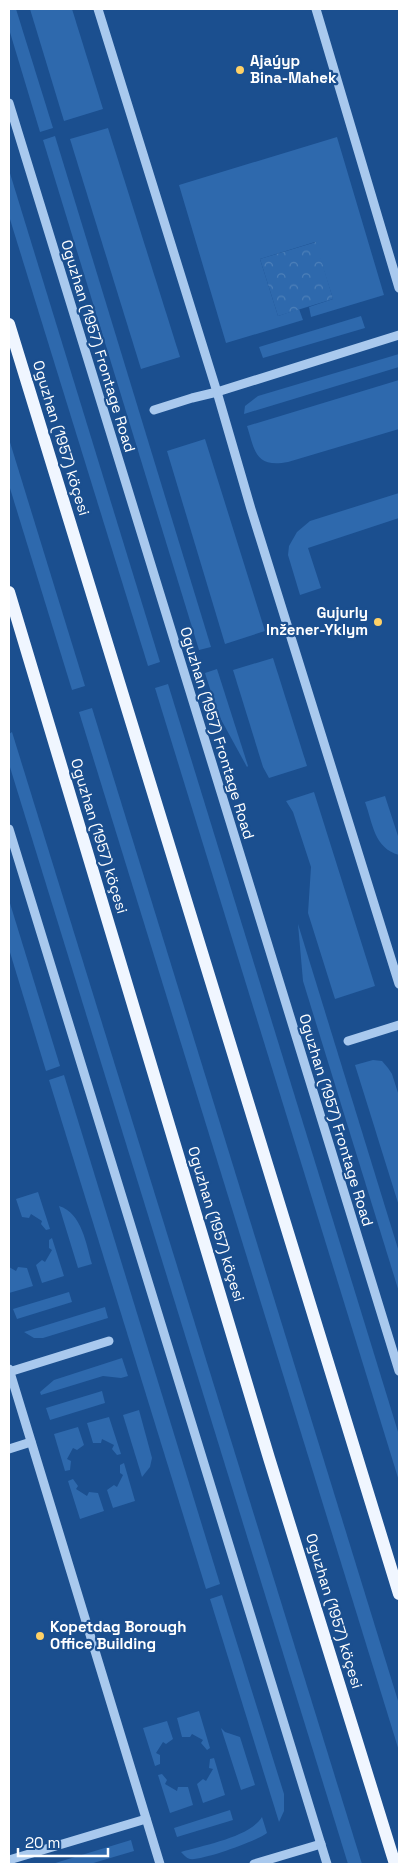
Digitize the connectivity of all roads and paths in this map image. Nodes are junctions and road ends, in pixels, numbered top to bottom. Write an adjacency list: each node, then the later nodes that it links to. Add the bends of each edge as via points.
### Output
1 (98, 9): 7 (street)
2 (316, 9): 4 (street)
3 (9, 103): 16 (street, Oguzhan (1957) Frontage Road)
4 (399, 288)
5 (9, 324): 19 (main road, Oguzhan (1957) köçesi)
6 (399, 335): 7 (street)
7 (217, 392): 8 (street); 11 (street)
8 (154, 410)
9 (9, 592): 26 (main road, Oguzhan (1957) köçesi, via 269,1458)
10 (9, 829): 21 (street)
11 (399, 984)
12 (399, 1026): 13 (street)
13 (348, 1041)
14 (109, 1341): 15 (street)
15 (9, 1371): 17 (street)
16 (399, 1371)
17 (31, 1442): 18 (street); 20 (street)
18 (9, 1449)
19 (399, 1594)
20 (146, 1819): 22 (street); 23 (street)
21 (320, 1844): 24 (street); 25 (street)
22 (9, 1860)
23 (160, 1864)
24 (254, 1864)
25 (327, 1864)
26 (395, 1864)

